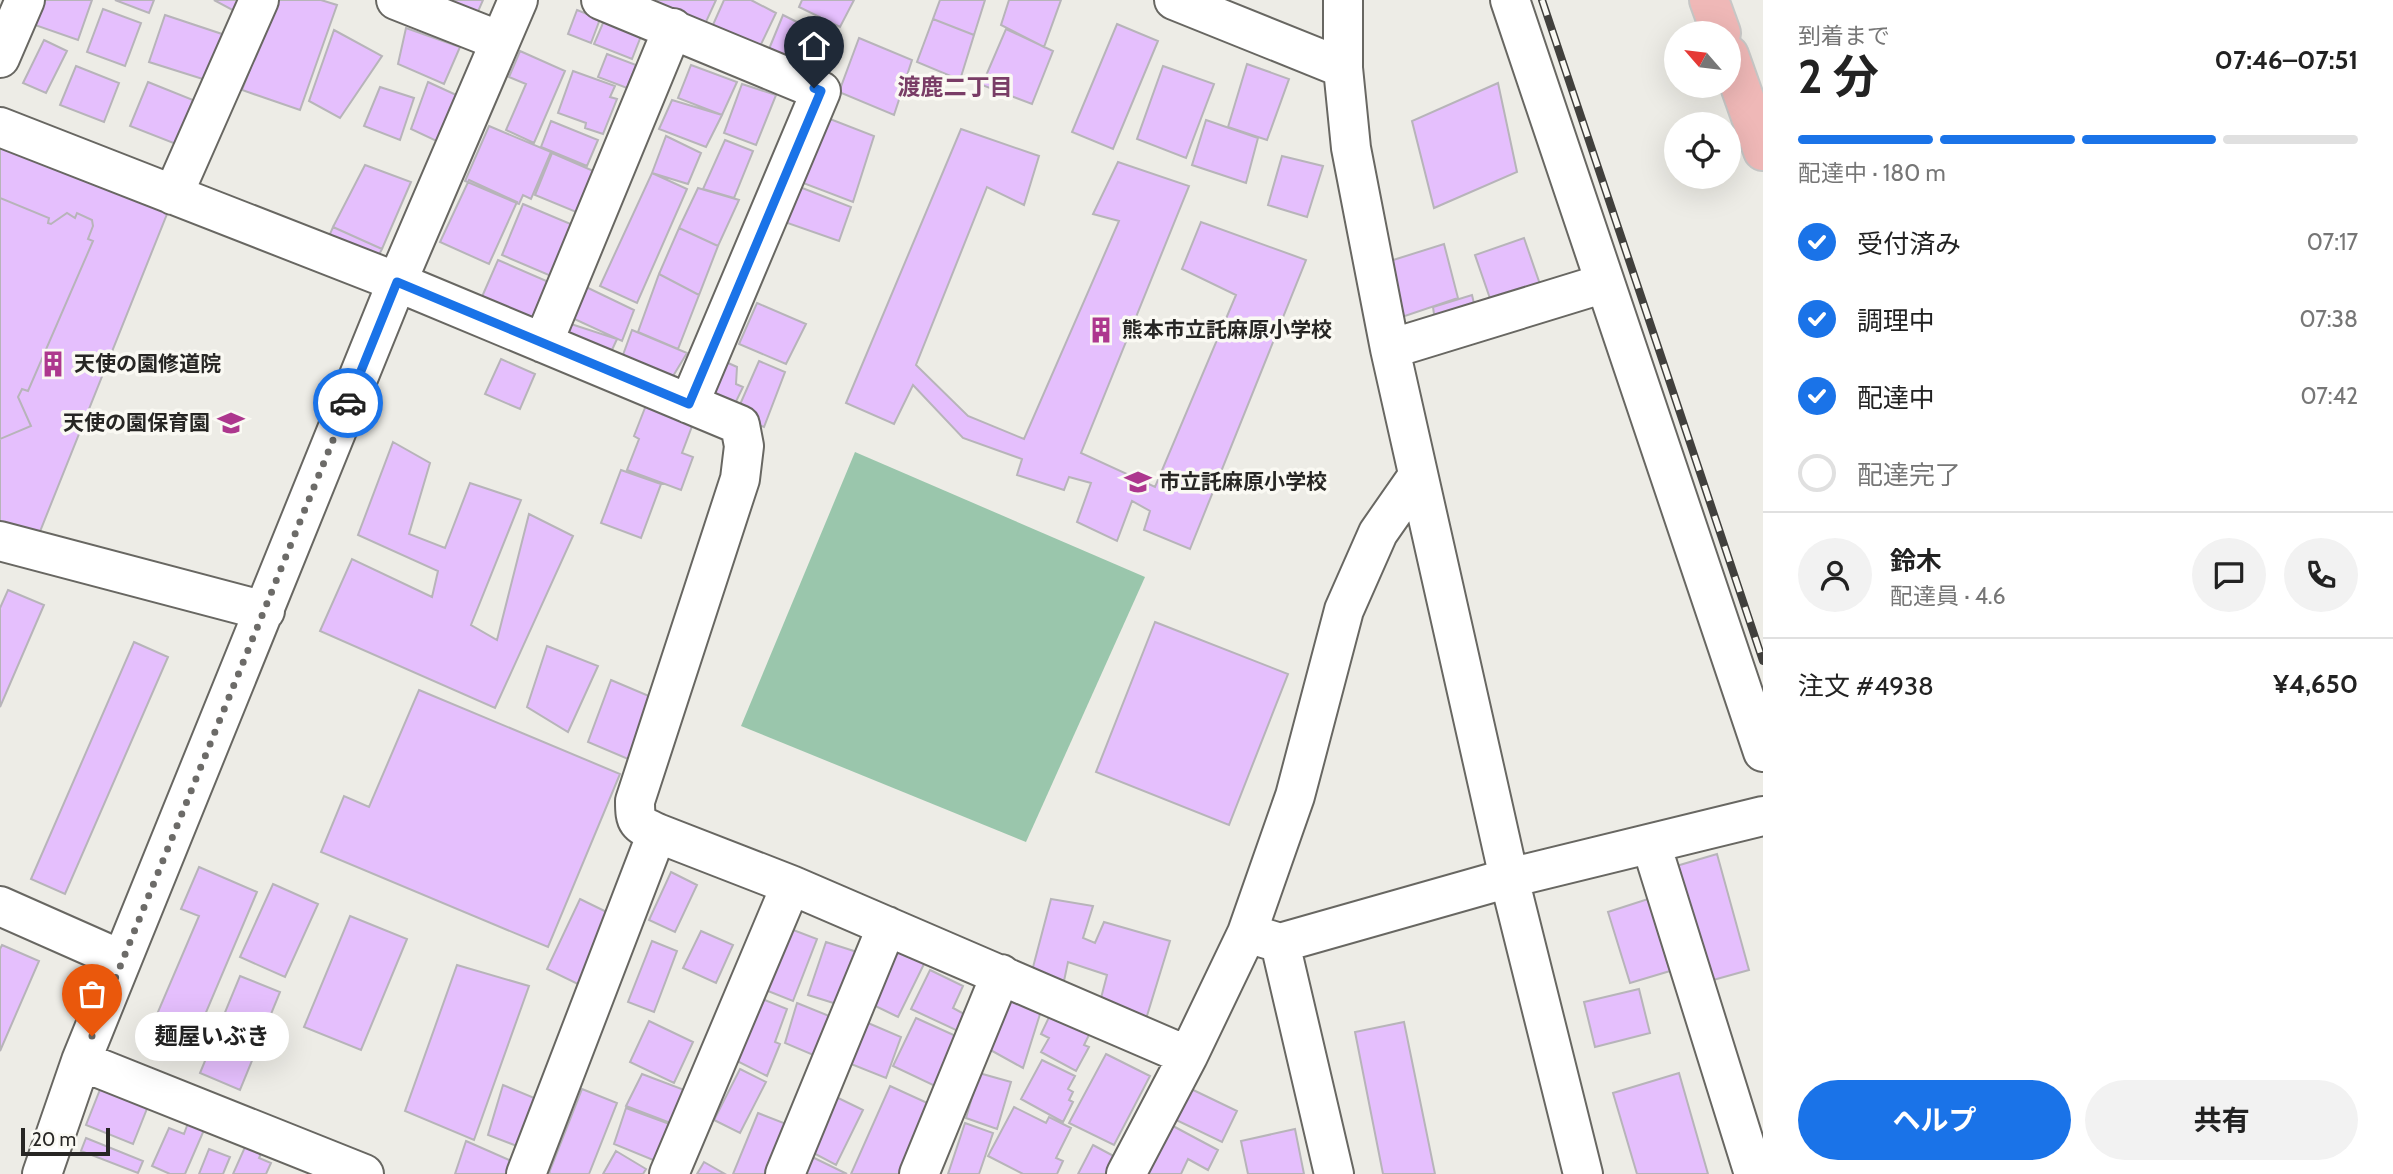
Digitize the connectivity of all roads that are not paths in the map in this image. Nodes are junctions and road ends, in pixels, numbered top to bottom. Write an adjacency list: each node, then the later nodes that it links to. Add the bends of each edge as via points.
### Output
1 (25, 0): 13 (street)
2 (259, 0): 18 (street)
3 (396, 0): 12 (street)
4 (517, 0): 12 (street)
5 (601, 0): 11 (street)
6 (1174, 0): 14 (street)
7 (1343, 0): 14 (street)
8 (1510, 0): 20 (street)
9 (1709, 0): 10 (main road)
10 (1717, 21)
11 (673, 29): 21 (street); 23 (street, via 821,91)
12 (500, 41): 19 (street)
13 (0, 58)
14 (1343, 68): 22 (street, via 1351,148)
15 (1741, 89): 17 (main road)
16 (0, 127): 18 (street)
17 (1763, 151)
18 (173, 195): 19 (street)
19 (397, 282): 21 (street); 26 (street)
20 (1605, 283): 22 (street); 27 (street)
21 (543, 343): 23 (street)
22 (1390, 349): 24 (street)
23 (689, 404): 29 (street, via 740,425 744,446 740,479 635,801 635,819)
24 (1417, 477): 31 (street); 35 (street, via 1378,533 1344,610 1295,796)
25 (0, 541): 26 (street)
26 (265, 611): 36 (street)
27 (1763, 751)
28 (1763, 816): 30 (street)
29 (657, 833): 32 (street); 42 (street)
30 (1651, 844): 31 (street); 49 (street)
31 (1509, 878): 35 (street); 48 (street)
32 (791, 885): 34 (street); 43 (street)
33 (0, 906): 36 (street)
34 (887, 926): 37 (street); 44 (street)
35 (1264, 938): 38 (street); 47 (street)
36 (122, 960): 39 (street)
37 (1001, 974): 38 (street); 45 (street)
38 (1188, 1056): 46 (street)
39 (81, 1061): 40 (street); 41 (street)
40 (42, 1174)
41 (364, 1174)
42 (526, 1174)
43 (669, 1174)
44 (785, 1174)
45 (919, 1174)
46 (1126, 1174)
47 (1334, 1174)
48 (1583, 1174)
49 (1754, 1174)

